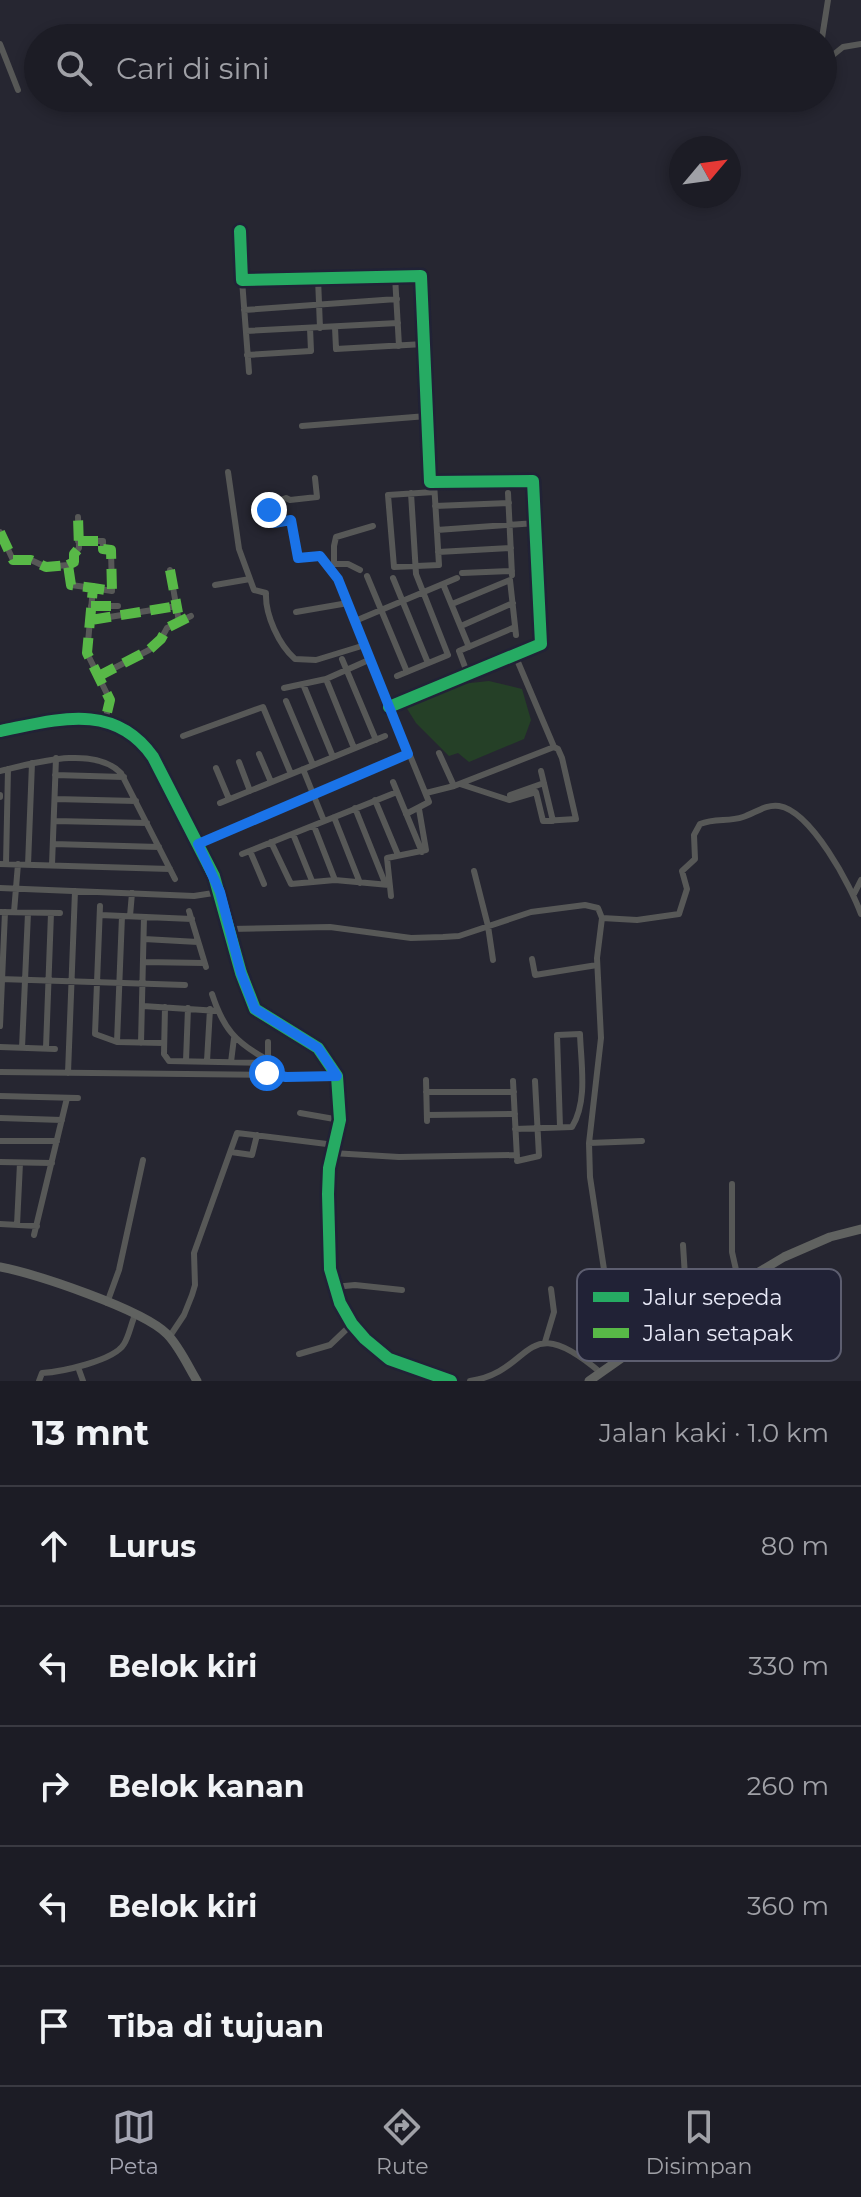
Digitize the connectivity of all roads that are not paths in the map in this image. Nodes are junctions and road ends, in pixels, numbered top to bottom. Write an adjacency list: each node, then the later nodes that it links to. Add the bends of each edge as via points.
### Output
1 (828, 0): 2 (street)
2 (824, 24)
3 (0, 44): 6 (street)
4 (861, 44): 5 (street)
5 (837, 52)
6 (18, 90)
7 (240, 231): 10 (street)
8 (395, 276): 9 (street); 11 (street); 19 (street, via 421,276)
9 (318, 278): 10 (street); 12 (street)
10 (242, 280): 13 (street)
11 (397, 299): 12 (street); 14 (street)
12 (319, 306): 13 (street); 17 (street)
13 (244, 310): 18 (street)
14 (398, 323): 15 (street); 20 (street)
15 (335, 327): 17 (street); 20 (street, via 336,349)
16 (310, 328): 17 (street); 18 (street); 21 (street, via 311,351)
17 (320, 328)
18 (246, 331): 21 (street)
19 (424, 344): 20 (street); 23 (street)
20 (399, 346)
21 (247, 355): 22 (street)
22 (249, 372)
23 (427, 416): 24 (street); 27 (street)
24 (302, 426)
25 (228, 472): 49 (street, via 234,524)
26 (315, 478): 42 (street, via 317,497 286,498 270,504 269,510 274,523 291,520 298,558 320,556)
27 (434, 482): 28 (street); 34 (street, via 533,481)
28 (434, 492): 29 (street); 32 (street)
29 (411, 493): 44 (street); 44 (street, via 388,495 394,567)
30 (508, 493): 31 (street)
31 (509, 503): 32 (street); 35 (street)
32 (435, 506): 37 (street)
33 (78, 517): 39 (street)
34 (536, 523): 35 (street); 72 (street, via 541,644)
35 (510, 525): 37 (street); 40 (street)
36 (373, 526): 42 (street, via 336,537)
37 (437, 530): 41 (street)
38 (0, 532): 43 (street, via 13,560)
39 (78, 541): 43 (street); 52 (street, via 103,541 103,549 111,550 112,591)
40 (511, 548): 41 (street); 50 (street, via 512,573 460,576)
41 (438, 552): 44 (street, via 439,565)
42 (331, 564): 46 (street); 55 (street)
43 (68, 565): 52 (street, via 71,585)
44 (416, 566): 53 (street)
45 (170, 570): 60 (street)
46 (360, 570)
47 (367, 576): 61 (street)
48 (393, 578): 54 (street)
49 (250, 579): 51 (street); 68 (street, via 256,592 266,593 278,637 295,659 316,660)
50 (443, 584): 53 (street); 57 (street)
51 (215, 585)
52 (93, 588): 58 (street)
53 (423, 593): 54 (street); 71 (street)
54 (403, 601): 61 (street); 75 (street)
55 (348, 603): 62 (street); 65 (street)
56 (513, 603): 57 (street, via 509,580); 67 (street); 69 (street, via 515,631)
57 (452, 604): 67 (street)
58 (91, 606): 59 (street); 64 (street)
59 (118, 606)
60 (177, 606): 64 (street); 66 (street)
61 (381, 610): 65 (street); 77 (street)
62 (296, 612)
63 (191, 616): 66 (street)
64 (91, 620): 80 (street, via 87,653)
65 (355, 621): 68 (street)
66 (179, 622): 80 (street, via 164,630 149,650)
67 (461, 626): 69 (street)
68 (365, 645): 74 (street)
69 (469, 647): 70 (street)
70 (459, 651): 71 (street); 78 (street)
71 (448, 655): 75 (street)
72 (515, 655): 78 (street); 91 (street)
73 (342, 659): 76 (street)
74 (371, 659): 76 (street); 85 (street)
75 (428, 663): 77 (street)
76 (347, 670): 81 (street); 90 (street)
77 (407, 672): 79 (street)
78 (468, 675): 85 (street)
79 (397, 676)
80 (97, 677): 86 (street, via 110,700)
81 (326, 679): 82 (street); 92 (street)
82 (303, 684): 83 (street); 96 (street)
83 (284, 688)
84 (286, 701): 100 (street)
85 (389, 707): 95 (street)
86 (105, 721): 87 (street, via 50,721); 135 (street, via 148,750)
87 (0, 731)
88 (183, 736): 105 (street, via 263,707)
89 (385, 736): 90 (street)
90 (376, 740): 92 (street)
91 (554, 747): 111 (street); 129 (street, via 562,758 576,818)
92 (354, 748): 96 (street)
93 (439, 753): 111 (street)
94 (259, 754): 108 (street)
95 (408, 754): 114 (street); 115 (street)
96 (333, 757): 100 (street)
97 (56, 758): 99 (street); 106 (street); 107 (street, via 102,761)
98 (239, 762): 112 (street)
99 (32, 763): 103 (street); 143 (street)
100 (313, 765): 102 (street)
101 (216, 768): 119 (street)
102 (303, 769): 105 (street); 115 (street)
103 (4, 770): 116 (street)
104 (541, 771): 110 (street)
105 (291, 774): 108 (street)
106 (55, 775): 107 (street); 118 (street)
107 (124, 777): 121 (street)
108 (271, 782): 112 (street)
109 (393, 782): 113 (street)
110 (544, 783): 117 (street); 129 (street)
111 (457, 785): 114 (street); 117 (street)
112 (250, 791): 119 (street)
113 (397, 792): 120 (street); 125 (street)
114 (426, 793): 124 (street, via 429,803)
115 (313, 795): 128 (street); 135 (street)
116 (2, 796): 141 (street)
117 (503, 798): 129 (street, via 536,792 542,819)
118 (55, 799): 121 (street); 127 (street)
119 (229, 799): 122 (street)
120 (375, 800): 123 (street); 140 (street)
121 (136, 801): 130 (street)
122 (220, 803)
123 (355, 808): 126 (street); 153 (street)
124 (419, 809): 125 (street); 138 (street, via 426,849)
125 (406, 814): 138 (street)
126 (334, 817): 128 (street); 151 (street)
127 (54, 821): 130 (street); 134 (street)
128 (324, 821): 131 (street)
129 (553, 821)
130 (147, 823): 136 (street)
131 (314, 826): 132 (street); 148 (street)
132 (293, 834): 133 (street); 150 (street)
133 (271, 842): 137 (street); 150 (street, via 289,883)
134 (53, 844): 136 (street); 144 (street)
135 (198, 844): 157 (street)
136 (159, 847): 145 (street)
137 (250, 851): 139 (street); 152 (street)
138 (422, 852): 140 (street)
139 (242, 854)
140 (398, 855): 153 (street, via 386,860)
141 (3, 864): 142 (street)
142 (18, 864): 143 (street); 155 (street)
143 (28, 865): 144 (street)
144 (52, 865): 145 (street)
145 (170, 869): 147 (street)
146 (474, 871): 174 (street)
147 (175, 879)
148 (335, 880): 150 (street); 151 (street)
149 (861, 880): 159 (street)
150 (312, 881)
151 (360, 883): 153 (street)
152 (264, 884)
153 (387, 885): 160 (street)
154 (0, 888): 155 (street)
155 (17, 889): 156 (street); 164 (street)
156 (75, 891): 158 (street); 185 (street)
157 (217, 892): 158 (street); 175 (street)
158 (132, 893): 170 (street)
159 (854, 895): 168 (street); 172 (street, via 809,827 780,806 769,807 700,824 694,835 695,859 682,871 687,889 679,914)
160 (391, 896)
161 (100, 906): 169 (street)
162 (189, 911): 173 (street)
163 (3, 912): 164 (street); 182 (street)
164 (14, 912): 165 (street)
165 (28, 913): 166 (street); 183 (street)
166 (51, 913): 167 (street); 184 (street)
167 (60, 913)
168 (861, 914)
169 (100, 915): 170 (street); 186 (street)
170 (126, 916): 171 (street); 187 (street)
171 (144, 917): 173 (street); 176 (street)
172 (602, 918): 174 (street, via 598,908 585,905 531,912); 181 (street)
173 (192, 919): 177 (street)
174 (488, 926): 175 (street, via 459,936 411,938 319,927); 179 (street)
175 (230, 929): 212 (street, via 255,1009 318,1048)
176 (144, 939): 177 (street); 180 (street)
177 (198, 942): 180 (street, via 205,965)
178 (532, 959): 181 (street, via 535,975)
179 (493, 960)
180 (143, 962): 188 (street)
181 (597, 965): 233 (street, via 601,1038)
182 (1, 979): 183 (street); 195 (street)
183 (25, 980): 184 (street); 202 (street)
184 (48, 981): 185 (street); 203 (street)
185 (72, 982): 186 (street); 210 (street)
186 (97, 982): 187 (street); 197 (street, via 94,1031)
187 (119, 983): 188 (street); 197 (street)
188 (142, 984): 189 (street); 191 (street)
189 (185, 985)
190 (212, 994): 194 (street)
191 (143, 1006): 192 (street); 199 (street)
192 (165, 1007): 193 (street); 200 (street)
193 (188, 1008): 194 (street); 205 (street)
194 (214, 1010): 196 (street); 206 (street)
195 (0, 1026)
196 (234, 1038): 207 (street); 208 (street)
197 (117, 1042): 199 (street)
198 (268, 1042): 207 (street)
199 (141, 1043): 200 (street)
200 (164, 1043): 205 (street, via 169,1061)
201 (0, 1047): 202 (street)
202 (22, 1048): 203 (street)
203 (46, 1048): 204 (street)
204 (55, 1049)
205 (186, 1061): 206 (street)
206 (207, 1061): 208 (street)
207 (266, 1061): 208 (street); 211 (street)
208 (231, 1062)
209 (0, 1072): 210 (street)
210 (68, 1073): 211 (street)
211 (268, 1075): 212 (street)
212 (334, 1077): 224 (street)
213 (426, 1080): 216 (street)
214 (513, 1081): 217 (street)
215 (535, 1081): 227 (street)
216 (426, 1092): 217 (street); 222 (street, via 427,1118)
217 (514, 1092): 222 (street)
218 (0, 1096): 219 (street)
219 (67, 1098): 220 (street); 225 (street)
220 (78, 1098)
221 (300, 1113): 224 (street)
222 (515, 1114): 228 (street)
223 (0, 1118): 225 (street)
224 (336, 1119): 234 (street)
225 (62, 1120): 231 (street)
226 (560, 1127): 226 (street, via 572,1127 580,1115 580,1034 557,1035); 227 (street)
227 (538, 1128): 228 (street); 238 (street, via 539,1156)
228 (515, 1129): 238 (street)
229 (257, 1135): 234 (street); 235 (street, via 237,1133); 235 (street, via 252,1155)
230 (0, 1141): 231 (street)
231 (57, 1141): 241 (street)
232 (642, 1141): 233 (street)
233 (589, 1143): 250 (street)
234 (331, 1144): 236 (street)
235 (231, 1152): 260 (street, via 194,1253 192,1295)
236 (332, 1153): 238 (street); 254 (street, via 328,1194)
237 (143, 1160): 257 (street)
238 (517, 1160)
239 (0, 1162): 240 (street)
240 (20, 1163): 241 (street); 244 (street)
241 (52, 1163): 245 (street)
242 (732, 1184): 252 (street, via 732,1252)
243 (0, 1224): 244 (street)
244 (17, 1225): 245 (street)
245 (37, 1226): 247 (street)
246 (861, 1229): 253 (main road, via 801,1249)
247 (34, 1235)
248 (683, 1245): 251 (street)
249 (0, 1267): 257 (main road)
250 (605, 1269)
251 (685, 1269)
252 (738, 1269)
253 (765, 1269)
254 (334, 1287): 256 (street); 259 (street)
255 (551, 1289): 261 (street, via 554,1312)
256 (402, 1290)
257 (107, 1303): 258 (main road)
258 (135, 1315): 260 (main road); 266 (street, via 119,1350)
259 (351, 1325): 262 (street, via 330,1345); 267 (street, via 389,1359)
260 (170, 1336): 271 (main road)
261 (545, 1342): 263 (street); 273 (street)
262 (299, 1354)
263 (577, 1354)
264 (582, 1361): 268 (street)
265 (618, 1361): 268 (main road)
266 (78, 1367): 269 (street, via 42,1373); 270 (street)
267 (430, 1377): 272 (street)
268 (594, 1378)
269 (39, 1381)
270 (83, 1381)
271 (197, 1381)
272 (451, 1381)
273 (470, 1381)

